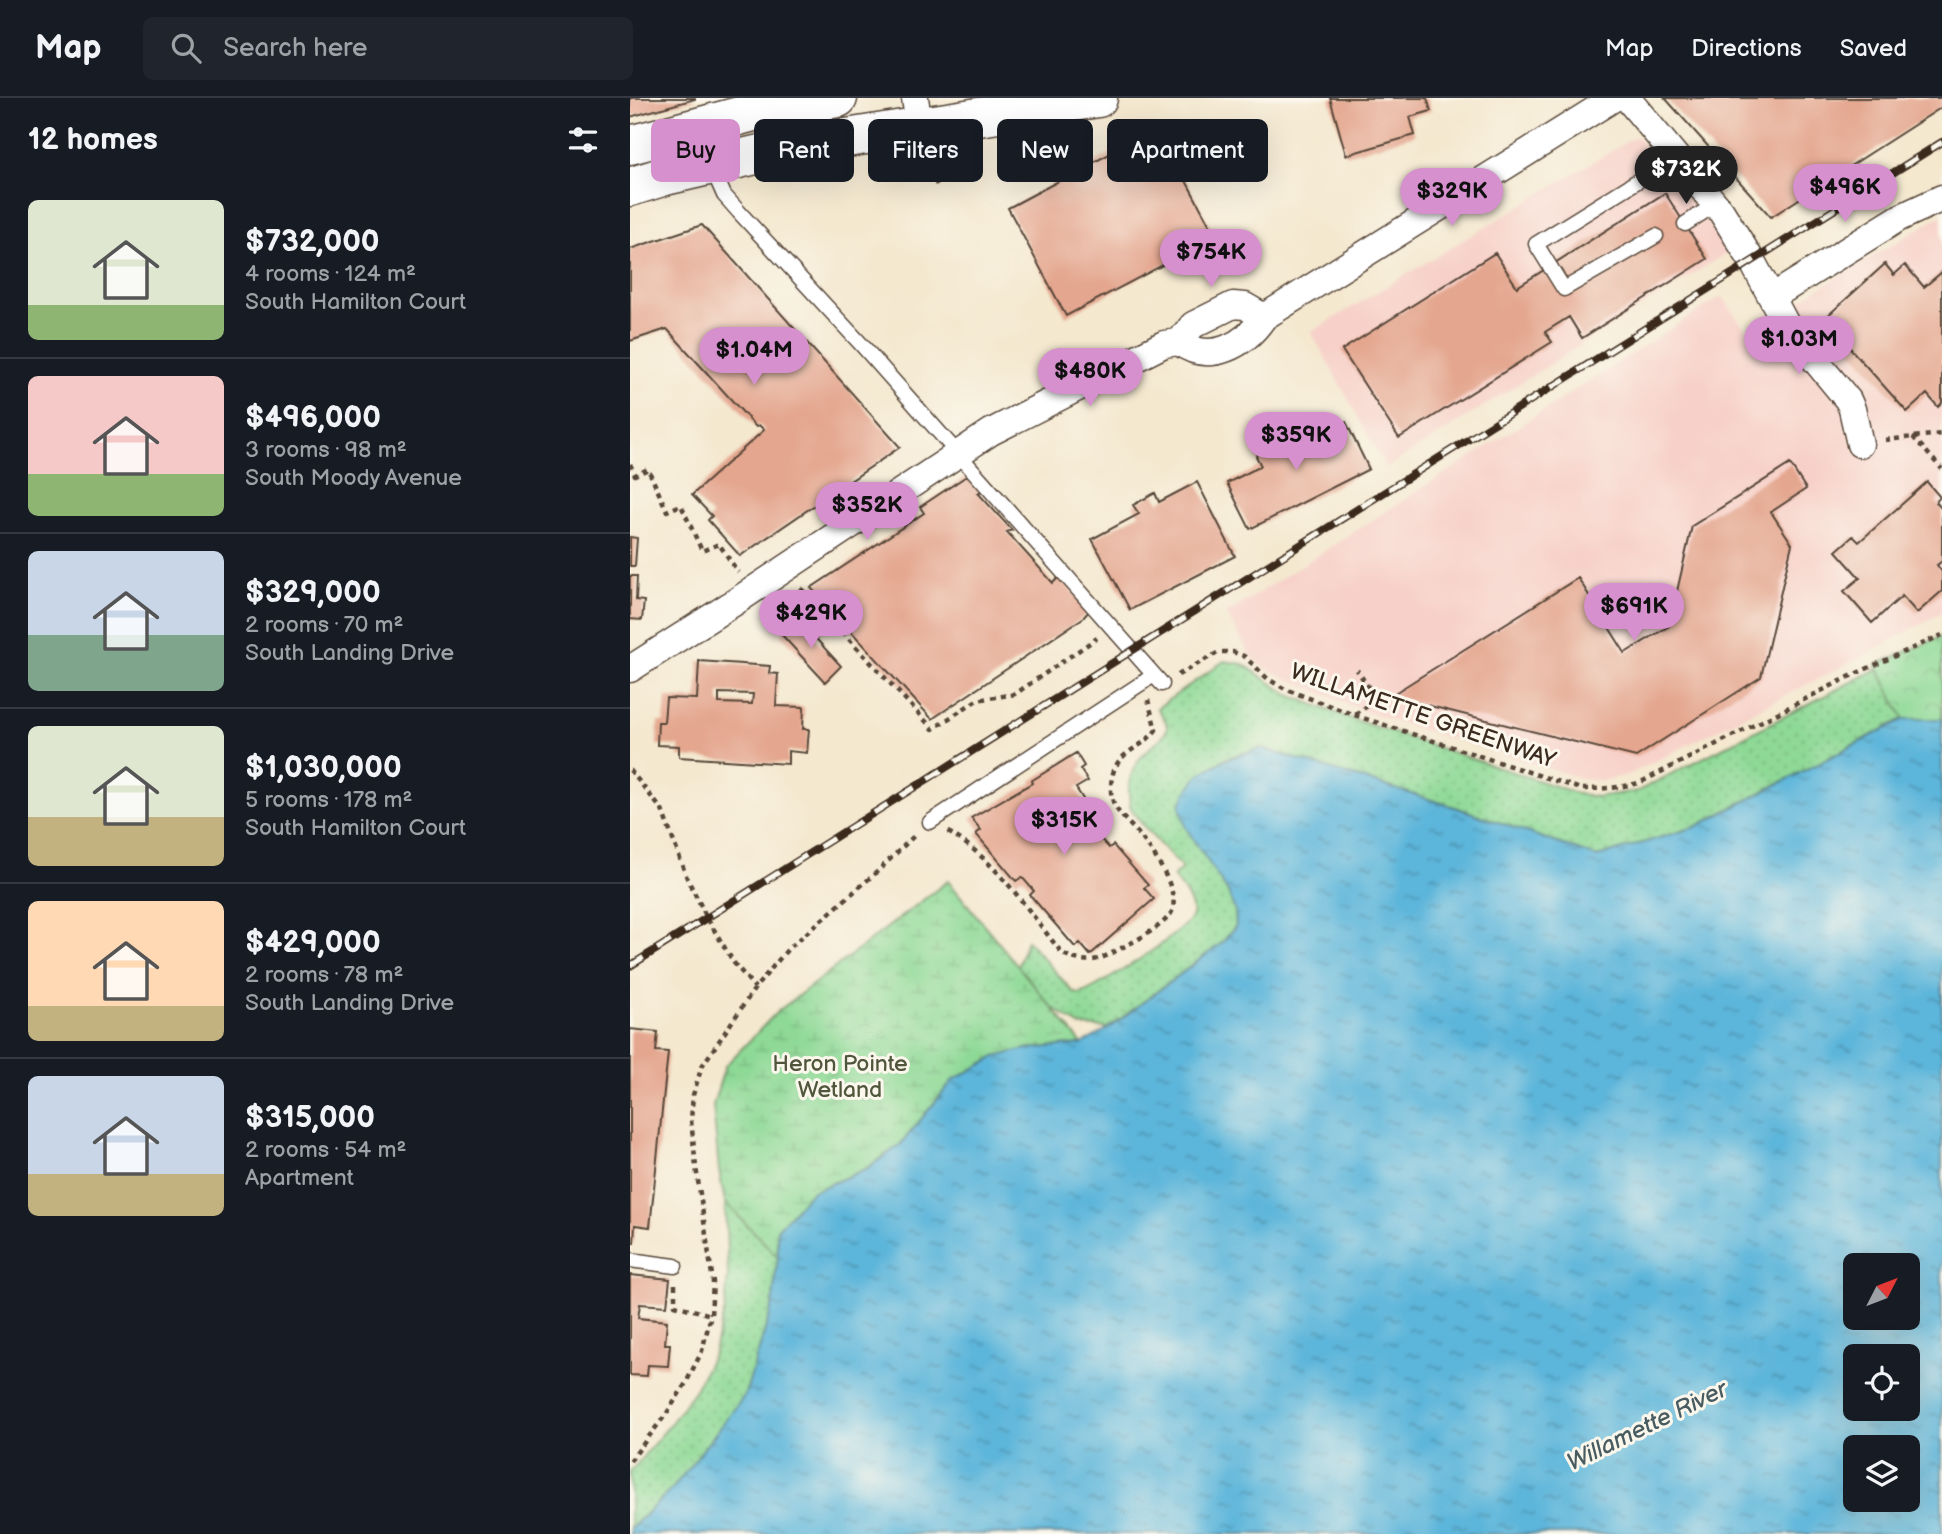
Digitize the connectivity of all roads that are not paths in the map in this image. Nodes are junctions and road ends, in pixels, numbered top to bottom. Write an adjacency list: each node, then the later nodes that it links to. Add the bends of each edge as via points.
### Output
1 (838, 98): 6 (main road, via 754,112)
2 (1098, 98): 5 (main road, via 984,116)
3 (1614, 98): 17 (street)
4 (1627, 98): 7 (street)
5 (932, 111): 8 (main road)
6 (630, 145)
7 (1676, 157): 13 (street); 15 (lane, via 1536,244 1564,289)
8 (740, 160)
9 (651, 180): 11 (main road)
10 (718, 182): 20 (lane, via 724,195)
11 (630, 187)
12 (1942, 198): 16 (street, via 1899,218)
13 (1716, 204): 14 (lane); 16 (street)
14 (1685, 224)
15 (1656, 236)
16 (1772, 297): 19 (street, via 1787,326 1848,400)
17 (1264, 317): 18 (street, via 1233,305 1193,325); 18 (street, via 1253,332 1221,350 1200,353)
18 (1179, 342): 20 (street, via 1164,344 1051,401)
19 (1860, 444)
20 (957, 454): 21 (street); 22 (lane, via 1158,679)
21 (630, 669)
22 (930, 822)
23 (630, 1260): 24 (lane)
24 (675, 1266)

